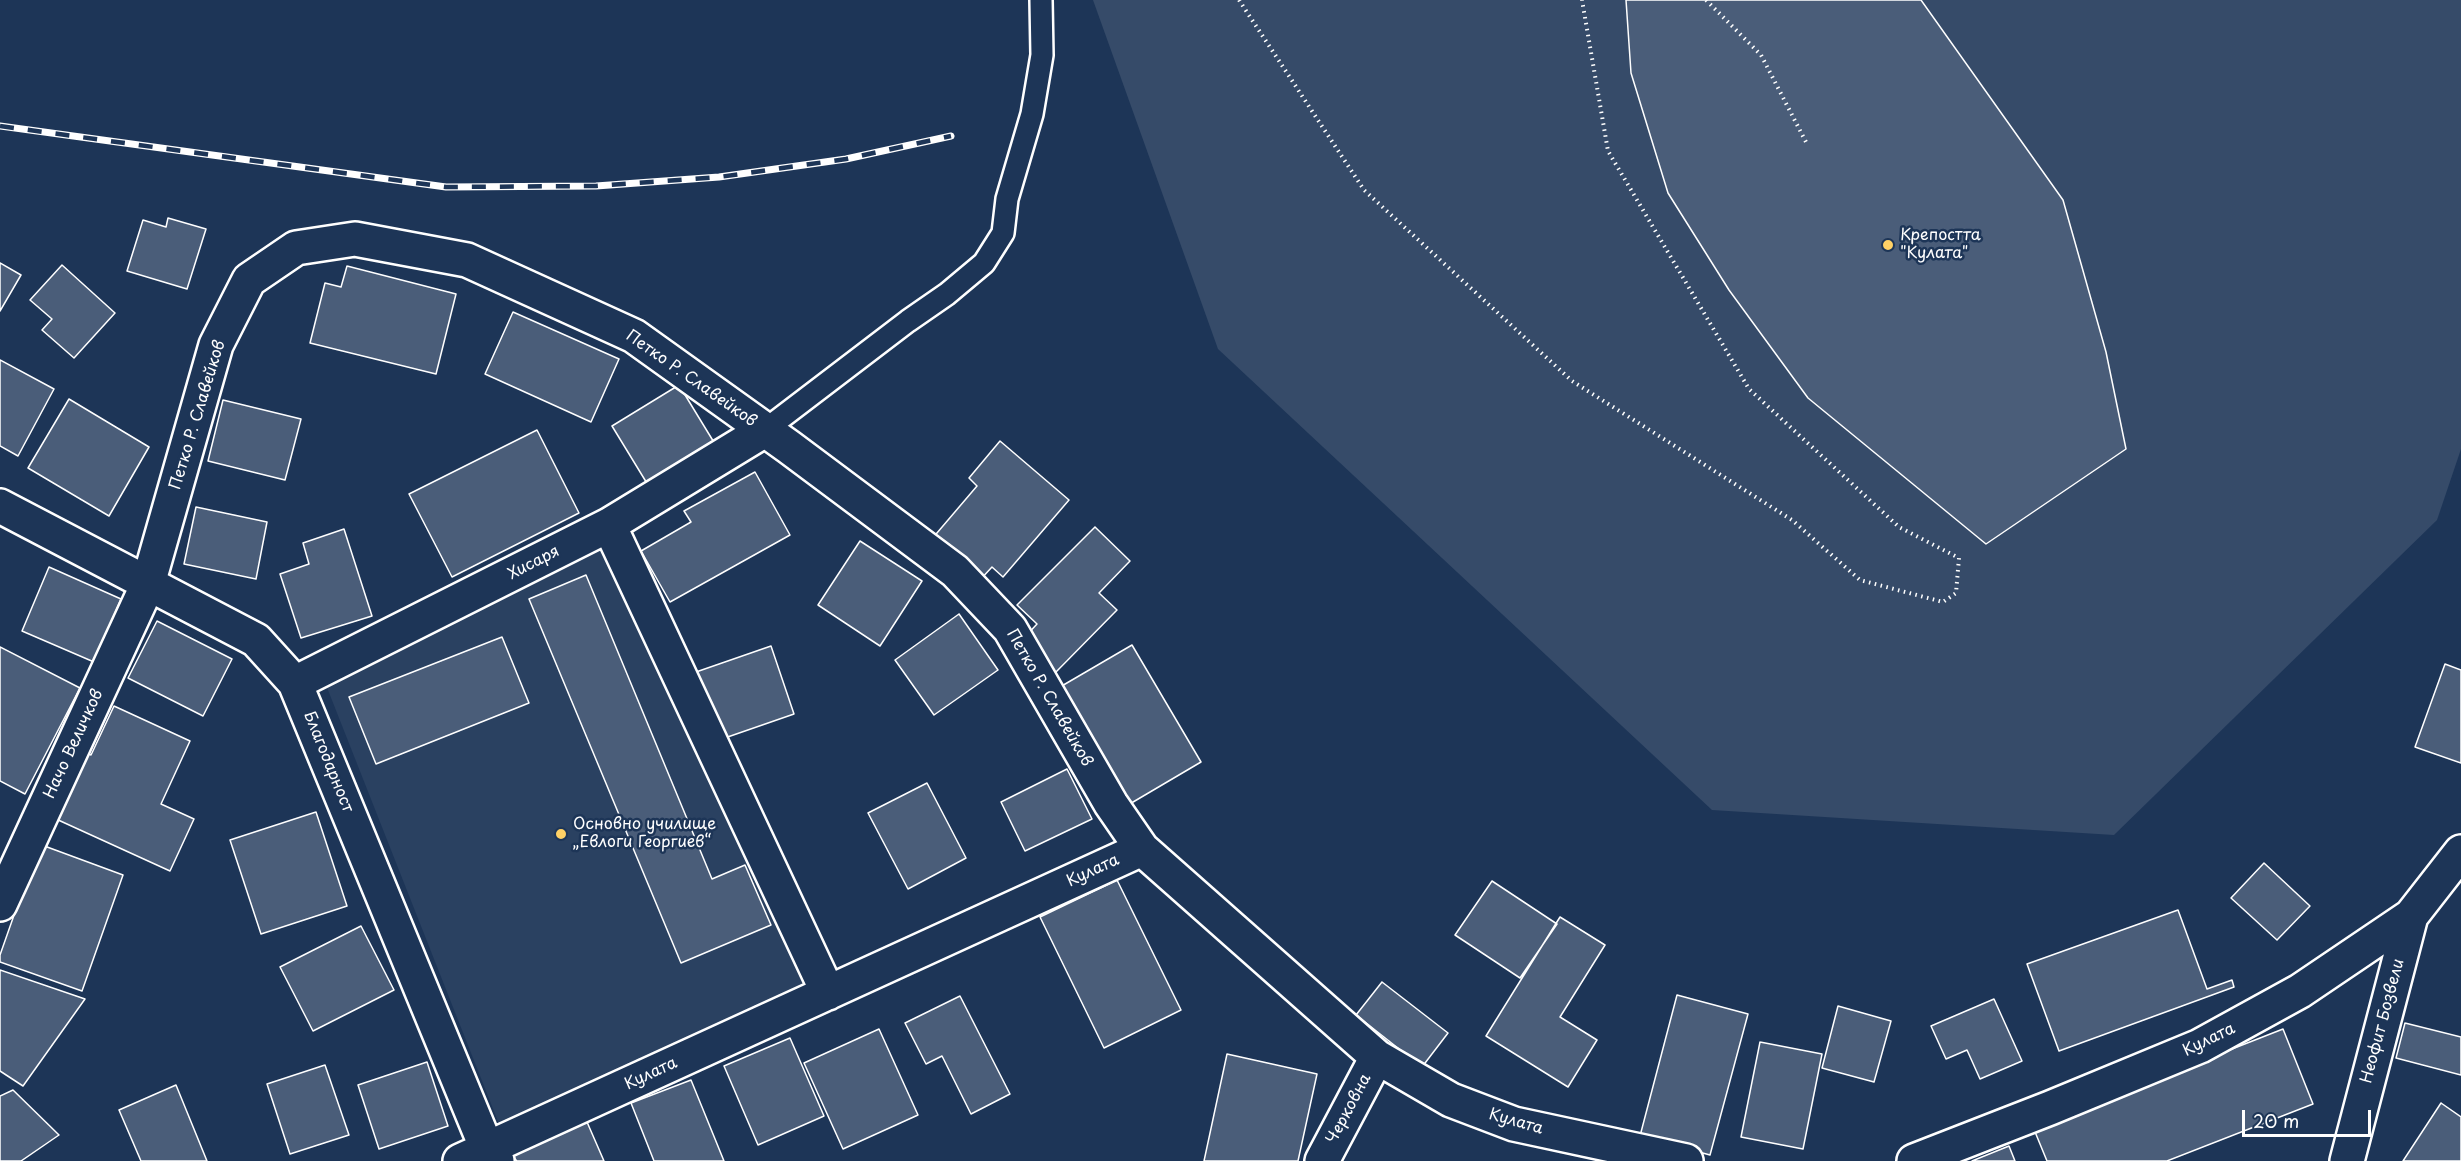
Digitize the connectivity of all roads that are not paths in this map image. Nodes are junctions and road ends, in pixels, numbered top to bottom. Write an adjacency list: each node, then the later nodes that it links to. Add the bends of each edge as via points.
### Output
1 (1041, 0): 2 (lane, via 1042,55 1032,114 1007,199 1003,233 984,263)
2 (765, 430): 4 (street, Хисаря); 5 (street, Петко Р. Славейков, via 634,336 467,260 355,239 296,248 249,280 216,345); 7 (street, Петко Р. Славейков, via 955,571 1010,629 1111,804)
3 (0, 506): 5 (street, Благодарност)
4 (609, 525): 6 (street, Хисаря); 11 (street)
5 (148, 584): 6 (street, Благодарност, via 256,640); 9 (street, Начо Величков)
6 (295, 683): 13 (street, Благодарност)
7 (1142, 849): 11 (street, Кулата); 12 (street, Кулата)
8 (2461, 852): 10 (street, Кулата)
9 (0, 904)
10 (2410, 916): 16 (street, Кулата, via 2300,991 2200,1046); 17 (street, Неофит Бозвели)
11 (828, 993): 13 (street, Кулата)
12 (1377, 1057): 14 (street, Черковна); 15 (street, Кулата, via 1450,1100 1514,1124)
13 (481, 1157)
14 (1322, 1161)
15 (1686, 1161)
16 (1914, 1161)
17 (2347, 1161)

